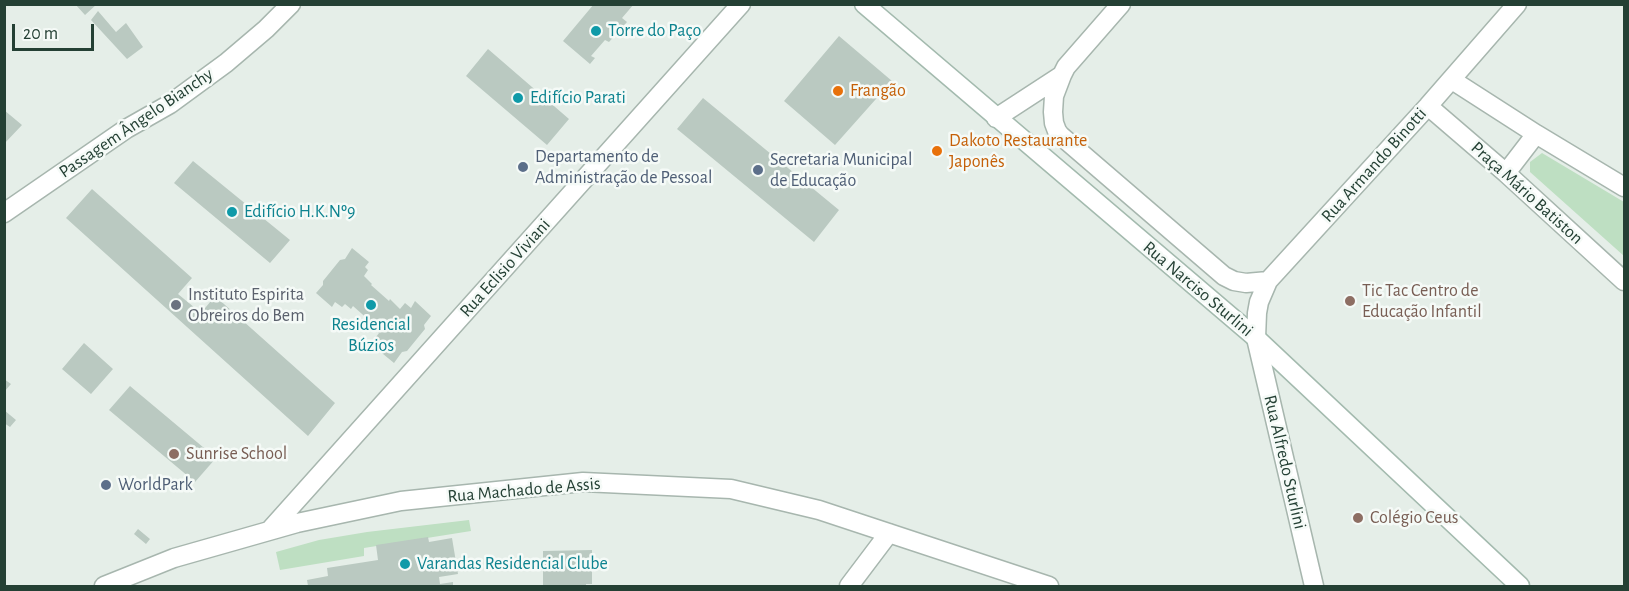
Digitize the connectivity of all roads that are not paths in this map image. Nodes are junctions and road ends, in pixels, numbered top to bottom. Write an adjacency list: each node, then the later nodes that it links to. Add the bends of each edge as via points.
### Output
1 (291, 4): 13 (street, Passagem Ângelo Bianchy, via 226,63 180,97)
2 (741, 4): 17 (street, Rua Eclisio Viviani)
3 (864, 4): 9 (street, Rua Narciso Sturlini)
4 (1121, 4): 6 (street)
5 (1517, 4): 7 (street, Rua Armando Binotti)
6 (1062, 75): 9 (street); 14 (street, Rua Narciso Sturlini, via 1053,112 1060,135 1224,276 1246,283)
7 (1452, 80): 8 (street, Rua Armando Binotti); 10 (street)
8 (1428, 106): 11 (street, Praça Mário Batiston); 14 (street, Rua Armando Binotti)
9 (996, 118): 16 (street, Rua Narciso Sturlini)
10 (1536, 134): 11 (street); 12 (street)
11 (1506, 173): 15 (street, Praça Mário Batiston)
12 (1624, 187)
13 (4, 213)
14 (1268, 281): 16 (street, Rua Armando Binotti, via 1259,302)
15 (1624, 281)
16 (1256, 338): 22 (street, Rua Alfredo Sturlini); 23 (street, Rua Narciso Sturlini)
17 (269, 532): 18 (street, Rua Machado de Assis, via 401,501 583,482 731,489 819,510); 19 (street, Rua Machado de Assis, via 174,558)
18 (889, 533): 20 (street); 21 (street, Rua Machado de Assis)
19 (104, 586)
20 (849, 586)
21 (1049, 586)
22 (1314, 586)
23 (1520, 586)

